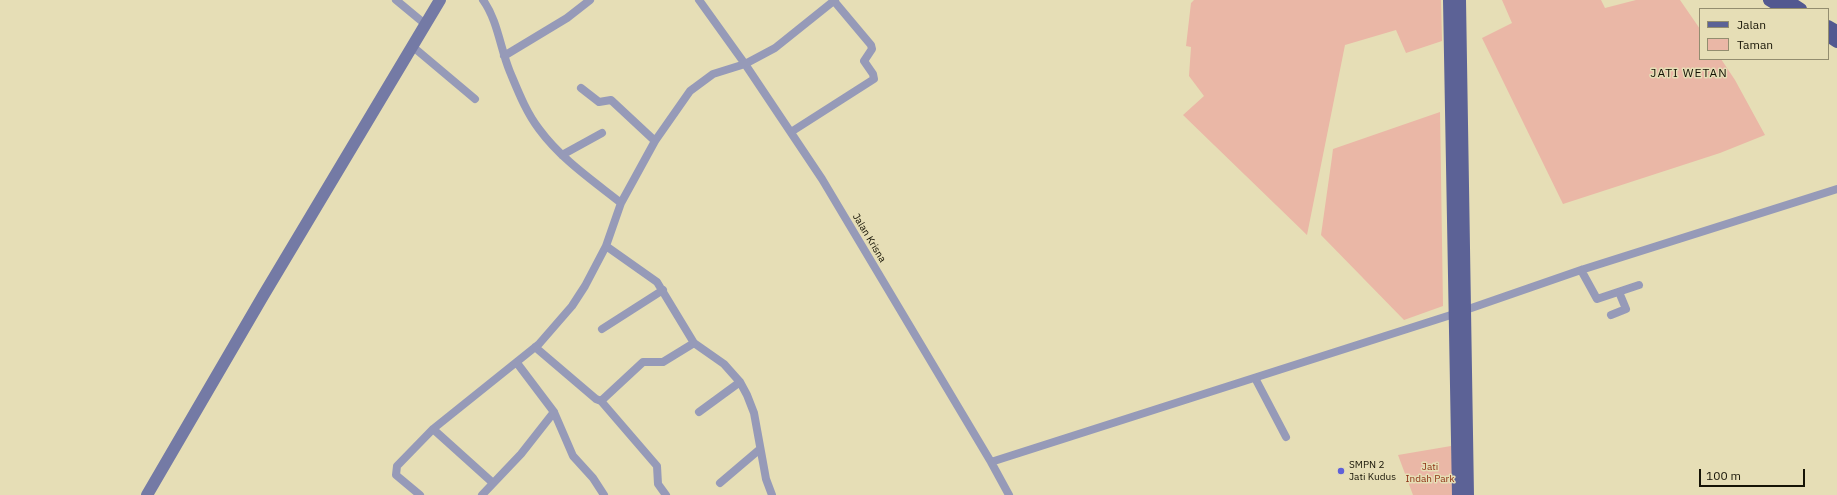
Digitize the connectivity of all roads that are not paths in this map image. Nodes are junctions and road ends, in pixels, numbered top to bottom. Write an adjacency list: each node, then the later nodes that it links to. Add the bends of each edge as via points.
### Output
1 (396, 0): 13 (street)
2 (440, 0): 13 (main road)
3 (483, 0): 15 (street, via 496,26)
4 (590, 0): 15 (street, via 567,18)
5 (699, 0): 16 (street, Jalan Krisna)
6 (834, 0): 16 (street, via 782,44); 19 (street, via 871,45 872,50 864,61 874,79)
7 (1449, 0): 30 (main road)
8 (1460, 0): 30 (main road)
9 (1769, 0): 11 (highway)
10 (1787, 0): 12 (highway)
11 (1782, 8)
12 (1799, 8)
13 (425, 24): 14 (main road)
14 (412, 46): 18 (street); 47 (main road)
15 (504, 56): 22 (street, via 538,128)
16 (745, 64): 19 (street, Jalan Krisna); 21 (street, via 713,74 696,86 677,108)
17 (581, 88): 21 (street, via 599,102 609,100 615,103)
18 (475, 99)
19 (791, 132): 44 (street, Jalan Krisna, via 822,179)
20 (602, 133): 22 (street)
21 (655, 141): 24 (street)
22 (562, 155): 24 (street)
23 (1837, 189): 26 (street)
24 (621, 203): 25 (street)
25 (606, 246): 28 (street, via 651,277); 34 (street, via 579,296)
26 (1581, 270): 29 (street, via 1597,299); 30 (street)
27 (1639, 285): 29 (street)
28 (663, 290): 32 (street); 33 (street)
29 (1619, 292): 31 (street, via 1626,308)
30 (1459, 312): 36 (street); 54 (main road); 55 (main road)
31 (1611, 315)
32 (602, 329)
33 (694, 343): 37 (street, via 724,364); 38 (street, via 663,362 643,362)
34 (535, 347): 35 (street); 38 (street, via 596,400)
35 (517, 363): 39 (street); 41 (street)
36 (1255, 378): 42 (street); 44 (street)
37 (740, 382): 40 (street); 43 (street, via 751,403)
38 (601, 401): 51 (street, via 657,466 658,484)
39 (554, 412): 45 (street, via 521,454); 50 (street, via 572,456 593,478)
40 (699, 412)
41 (433, 429): 45 (street); 48 (street, via 395,468 396,474)
42 (1286, 437)
43 (760, 449): 46 (street); 52 (street)
44 (991, 462): 53 (street, Jalan Krisna)
45 (493, 483): 49 (street)
46 (720, 483)
47 (147, 495)
48 (420, 495)
49 (482, 495)
50 (604, 495)
51 (666, 495)
52 (772, 495)
53 (1009, 495)
54 (1458, 495)
55 (1468, 495)

